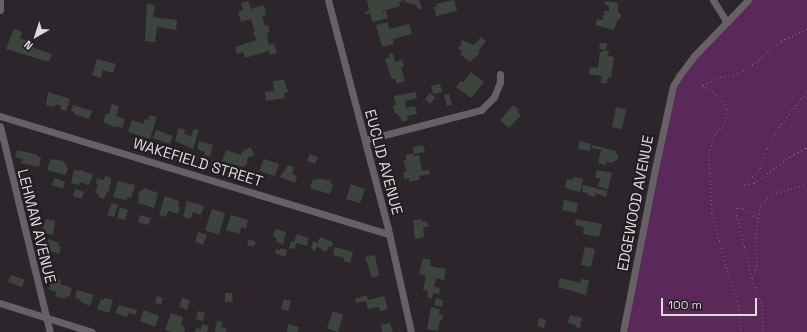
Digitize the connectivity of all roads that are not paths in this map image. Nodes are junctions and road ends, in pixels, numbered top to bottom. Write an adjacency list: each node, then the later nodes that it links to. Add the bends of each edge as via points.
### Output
1 (0, 0): 5 (street)
2 (328, 0): 10 (street, EUCLID AVENUE)
3 (713, 0): 6 (street)
4 (748, 0): 6 (street, EDGEWOOD AVENUE)
5 (0, 10)
6 (727, 22): 17 (street, EDGEWOOD AVENUE, via 694,56 677,80 667,109)
7 (500, 74): 10 (street, via 500,82 494,97 481,110)
8 (0, 116): 11 (street, WAKEFIELD STREET)
9 (0, 126): 13 (street, LEHMAN AVENUE)
10 (365, 140): 11 (street, EUCLID AVENUE)
11 (389, 234): 16 (street, EUCLID AVENUE)
12 (0, 303): 13 (street)
13 (46, 318): 14 (street, LEHMAN AVENUE); 15 (street)
14 (50, 332)
15 (92, 332)
16 (411, 332)
17 (623, 332)

